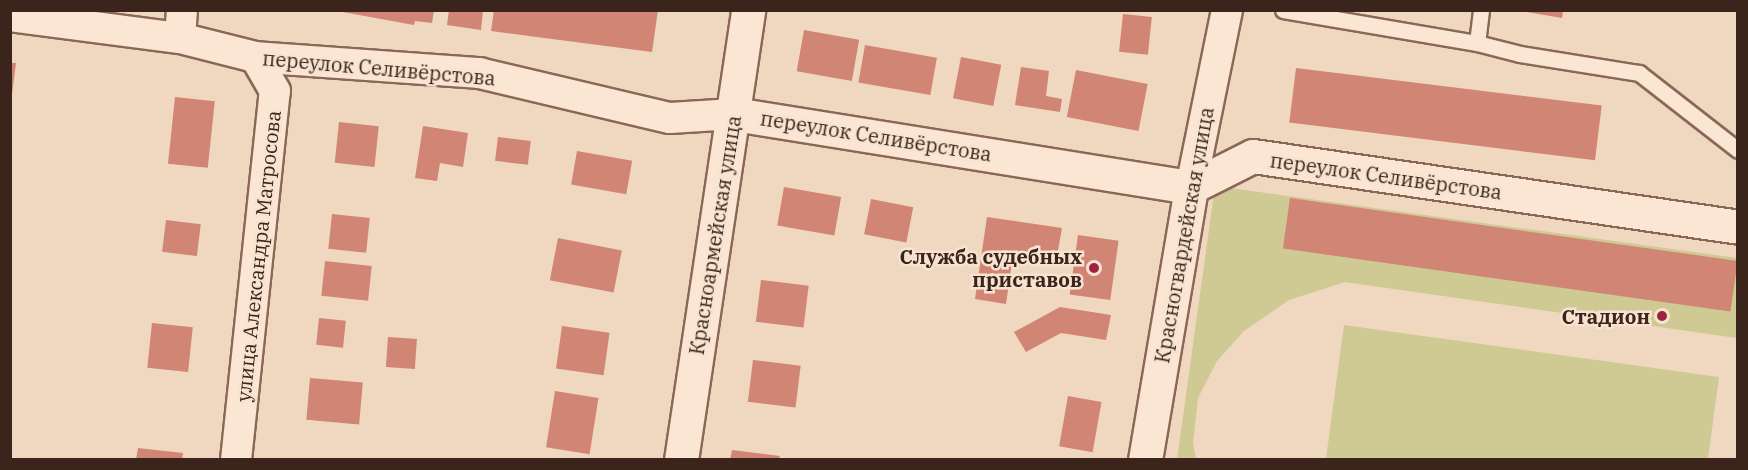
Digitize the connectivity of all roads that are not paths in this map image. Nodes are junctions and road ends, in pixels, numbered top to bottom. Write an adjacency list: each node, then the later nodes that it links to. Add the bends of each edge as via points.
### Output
1 (748, 10): 9 (street, Красноармейская улица)
2 (1227, 10): 11 (street, Красногвардейская улица)
3 (1283, 10): 7 (lane)
4 (1481, 10): 7 (lane)
5 (10, 16): 6 (street, переулок Селивёрстова)
6 (181, 24): 8 (street, переулок Селивёрстова)
7 (1477, 43): 10 (lane, via 1520,54 1640,73)
8 (255, 57): 9 (street, переулок Селивёрстова, via 479,73 670,118); 13 (street, улица Александра Матросова, via 275,91)
9 (734, 114): 11 (street, переулок Селивёрстова); 14 (street, Красноармейская улица)
10 (1737, 150)
11 (1191, 187): 12 (street, переулок Селивёрстова, via 1253,156); 15 (street, Красногвардейская улица)
12 (1737, 227)
13 (236, 459)
14 (681, 459)
15 (1145, 459)

